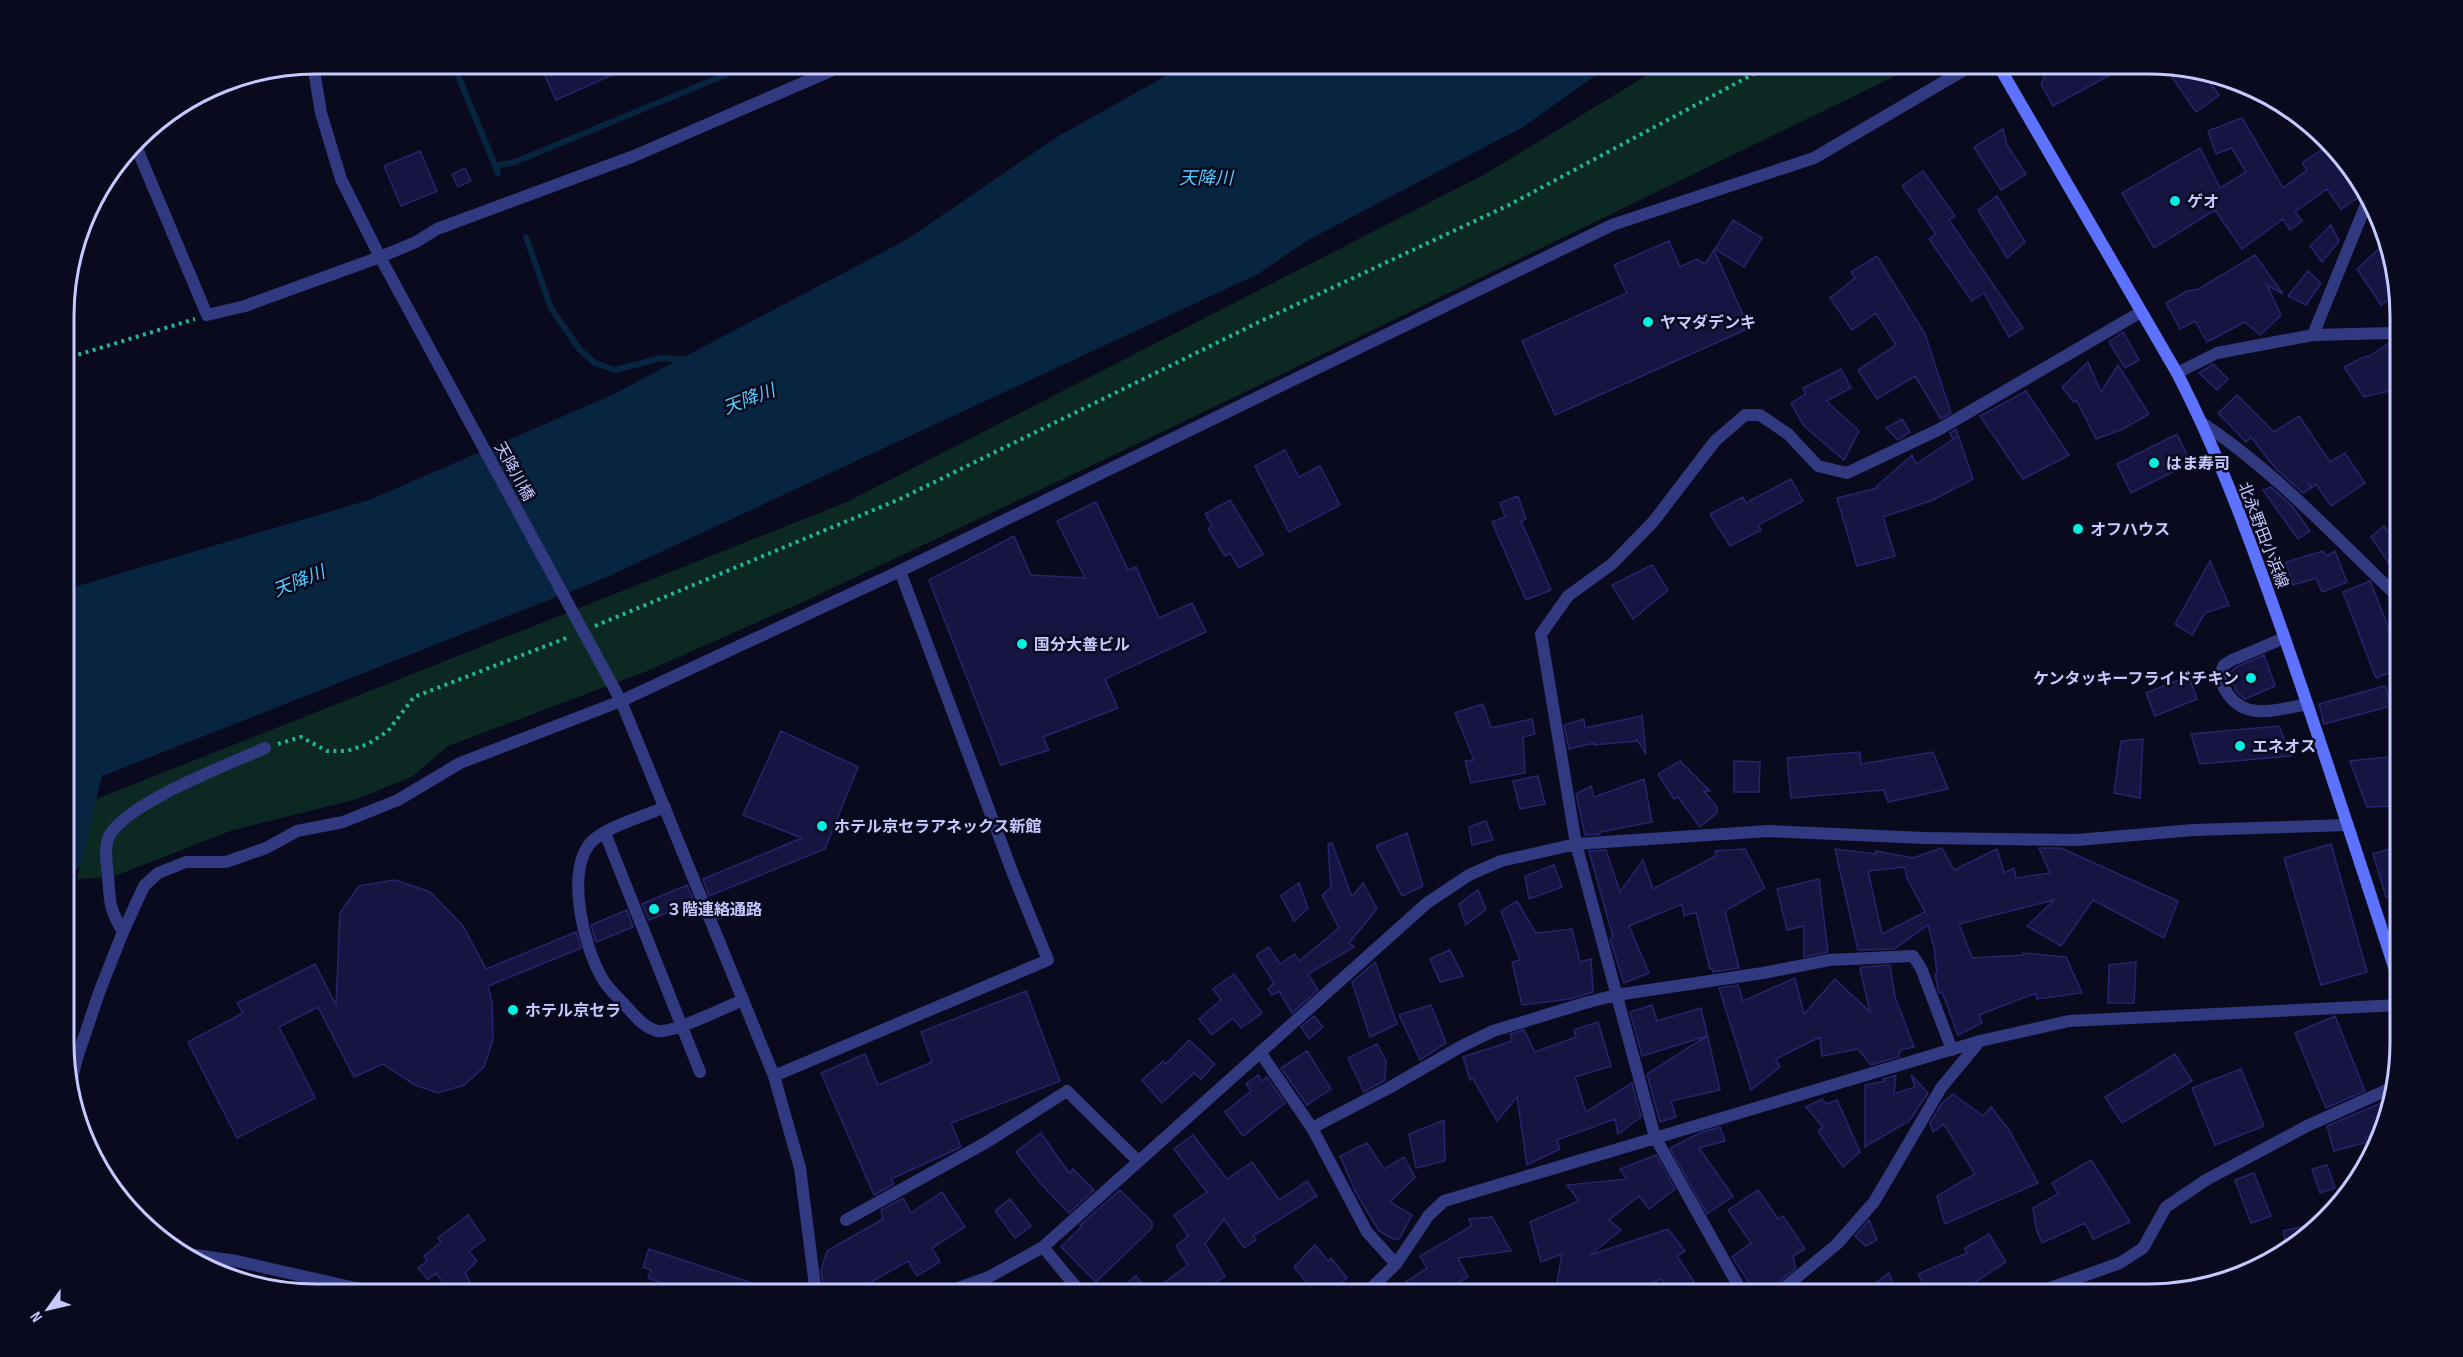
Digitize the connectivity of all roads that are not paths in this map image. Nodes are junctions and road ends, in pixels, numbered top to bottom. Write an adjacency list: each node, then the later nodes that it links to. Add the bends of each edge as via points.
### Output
1 (315, 74): 7 (street, 天降川橋, via 321,114 341,179)
2 (824, 74): 7 (street, via 634,156 437,229)
3 (1957, 74): 13 (street, via 1814,158 1612,225)
4 (2003, 74): 8 (main road, 北永野田小浜線)
5 (138, 151): 7 (street, via 207,315 245,306)
6 (2365, 208): 10 (street)
7 (380, 257): 16 (street, 天降川橋, bridge)
8 (2141, 312): 11 (main road, 北永野田小浜線); 22 (street, via 1938,430 1847,473 1818,466 1788,434 1760,415 1745,415 1726,429 1653,522 1612,564 1568,596 1542,634)
9 (2390, 333): 10 (street)
10 (2313, 335): 11 (street, via 2217,353)
11 (2177, 373): 12 (main road, 北永野田小浜線)
12 (2202, 423): 14 (street, via 2233,443); 15 (main road, 北永野田小浜線, via 2246,528)
13 (900, 571): 16 (street); 34 (street, via 1048,960)
14 (2390, 590)
15 (2284, 638): 17 (main road, 北永野田小浜線); 17 (street, via 2224,665 2219,676 2225,692 2246,710 2265,712)
16 (621, 701): 19 (street, 天降川橋); 23 (street, via 460,763 398,800 343,822 297,831 266,848 226,862 186,861 158,873 144,886)
17 (2307, 704): 20 (main road, 北永野田小浜線)
18 (265, 748): 23 (street, via 135,810 113,831 106,853 111,911)
19 (665, 807): 21 (street); 26 (street, 天降川橋)
20 (2347, 825): 22 (street, via 2193,830 2077,840 1768,831); 24 (main road, 北永野田小浜線)
21 (605, 832): 28 (street); 28 (street, via 589,844 578,873 581,912 591,955 603,980 641,1023 658,1031)
22 (1576, 844): 25 (street); 31 (street, via 1501,861 1469,875 1427,903)
23 (123, 932): 32 (street)
24 (2390, 955)
25 (1616, 995): 30 (street, via 1829,960 1913,956); 36 (street, via 1493,1030); 37 (street)
26 (743, 1000): 28 (street); 34 (street, 天降川橋)
27 (2390, 1005): 29 (street, via 2069,1021)
28 (682, 1025): 33 (street)
29 (1980, 1041): 30 (street); 49 (street, via 1941,1088 1874,1202 1838,1244)
30 (1952, 1050): 37 (street)
31 (1260, 1052): 36 (street); 38 (street)
32 (75, 1066)
33 (700, 1072)
34 (774, 1076): 44 (street, 天降川橋, via 800,1168)
35 (2384, 1091): 50 (street, via 2307,1126 2206,1180 2166,1207 2143,1248 2120,1263)
36 (1312, 1128): 42 (street, via 1367,1232)
37 (1655, 1137): 42 (street, via 1444,1201 1429,1215); 48 (street)
38 (1138, 1161): 39 (street, via 1067,1091 987,1142); 40 (street)
39 (846, 1220)
40 (1043, 1247): 45 (street); 46 (street)
41 (203, 1256): 43 (street)
42 (1396, 1264): 47 (street)
43 (338, 1284)
44 (815, 1284)
45 (970, 1284)
46 (1074, 1284)
47 (1375, 1284)
48 (1737, 1284)
49 (1790, 1284)
50 (2059, 1284)

